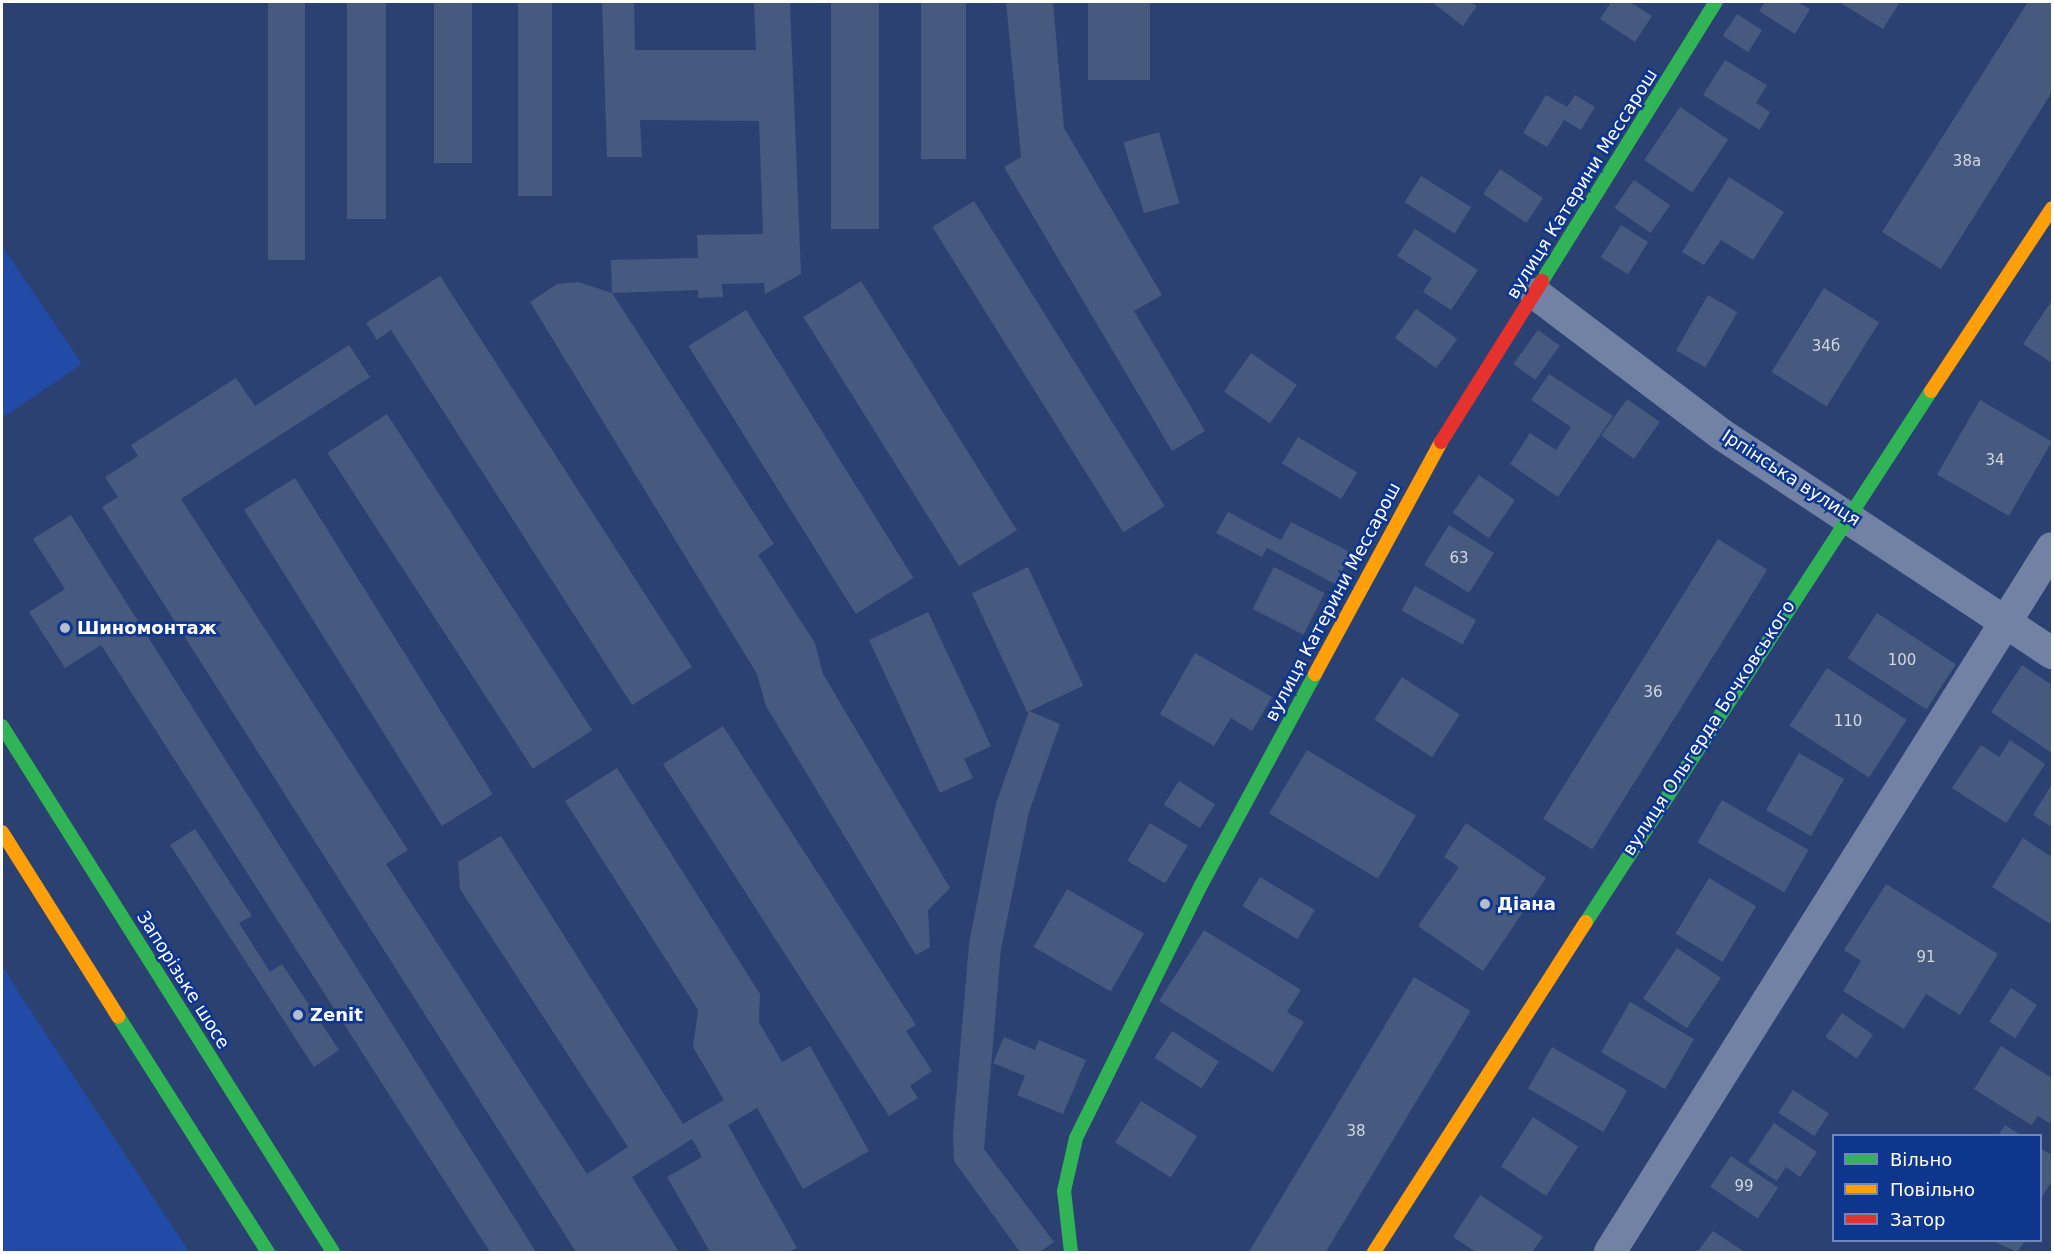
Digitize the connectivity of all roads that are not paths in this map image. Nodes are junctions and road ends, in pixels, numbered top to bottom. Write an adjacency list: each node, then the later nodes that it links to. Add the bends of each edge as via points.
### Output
1 (1716, 2): 3 (street, вулиця Катерини Мессарош)
2 (2052, 208): 4 (street, вулиця Ольгерда Бочковського)
3 (1536, 294): 4 (street, Ірпінська вулиця, via 1721,434); 12 (street, вулиця Катерини Мессарош, via 1432,457 1114,1054 1076,1138 1064,1191)
4 (1848, 515): 6 (street, Ірпінська вулиця); 13 (street, вулиця Ольгерда Бочковського)
5 (2052, 548): 6 (street)
6 (2006, 621): 7 (street, Ірпінська вулиця); 14 (street)
7 (2052, 653)
8 (2, 726): 11 (street, Запорізьке шосе)
9 (2, 832): 10 (street)
10 (268, 1252)
11 (333, 1252)
12 (1071, 1252)
13 (1374, 1252)
14 (1610, 1252)

